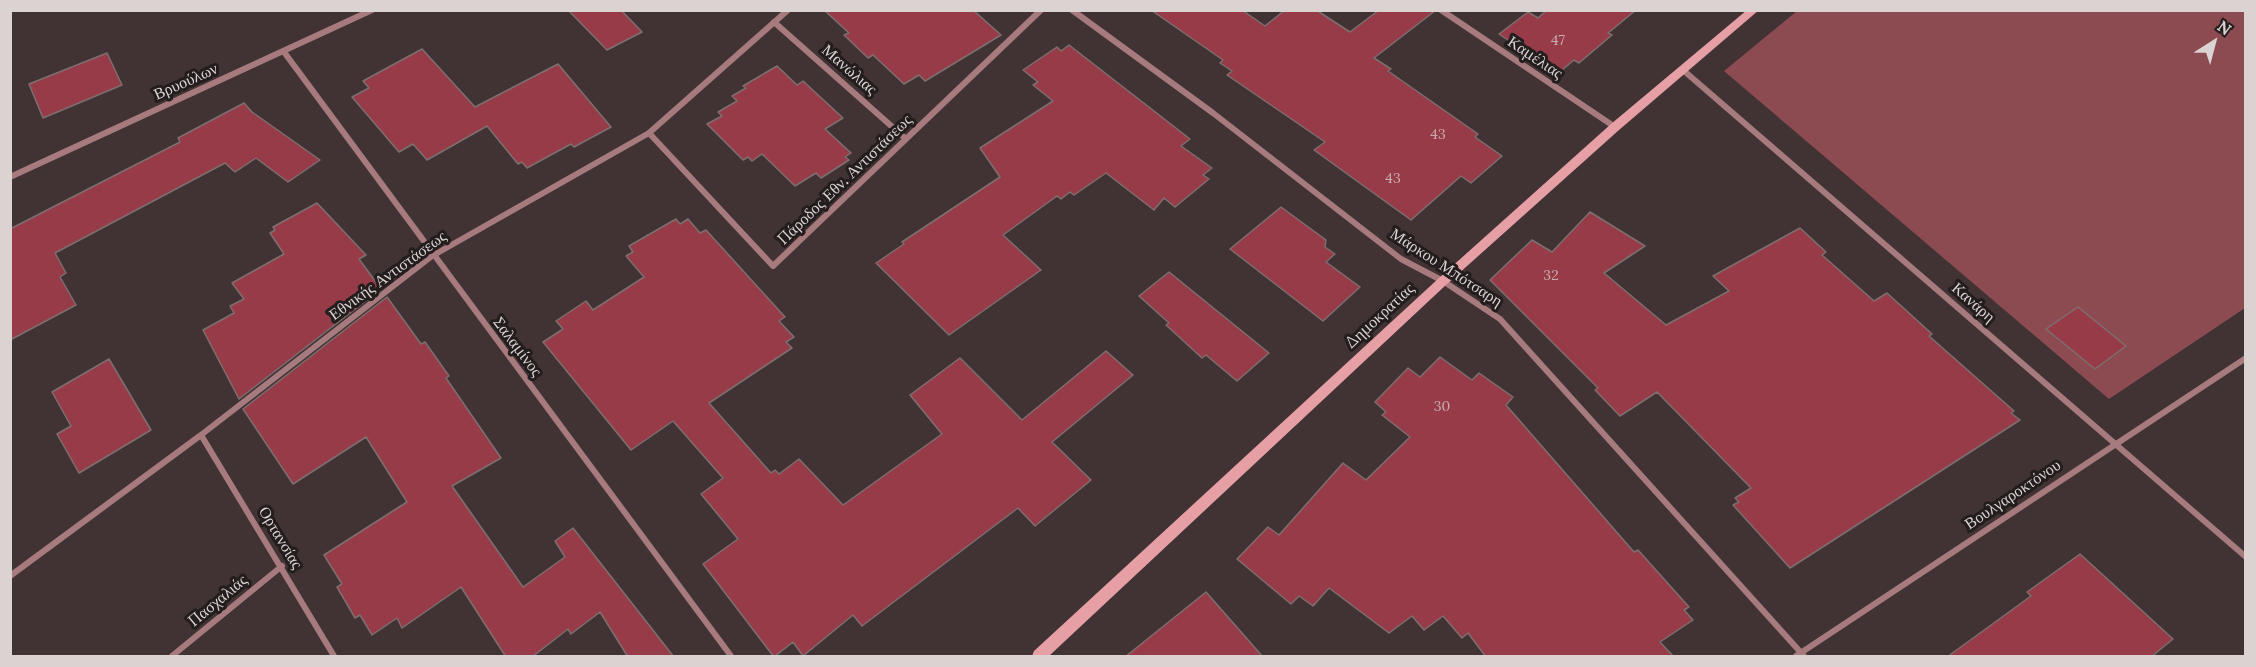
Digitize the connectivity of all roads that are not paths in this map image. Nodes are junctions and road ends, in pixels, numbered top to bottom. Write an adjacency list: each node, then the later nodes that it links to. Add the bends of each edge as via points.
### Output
1 (372, 10): 8 (street, Βρυούλων)
2 (788, 10): 7 (street, Εθνικής Αντιστάσεως)
3 (1041, 10): 12 (street, Πάροδος Εθν. Αντιστάσεως)
4 (1072, 10): 15 (street, Μάρκου Μπότσαρη, via 1401,259)
5 (1441, 10): 10 (street, Καμέλιας)
6 (1754, 10): 9 (street, Δημοκρατίας)
7 (774, 22): 11 (street, Εθνικής Αντιστάσεως); 12 (street, Μανώλιας)
8 (284, 52): 13 (street, Βρυούλων); 14 (street, Σαλαμίνος)
9 (1683, 70): 10 (street, Δημοκρατίας); 18 (street, Κανάρη)
10 (1615, 127): 15 (street, Δημοκρατίας)
11 (649, 133): 12 (street, Πάροδος Εθν. Αντιστάσεως, via 773,266); 14 (street, Εθνικής Αντιστάσεως)
12 (906, 139)
13 (10, 177)
14 (432, 256): 17 (street, Εθνικής Αντιστάσεως); 26 (street, Σαλαμίνος)
15 (1443, 281): 22 (street, Δημοκρατίας); 23 (street, Μάρκου Μπότσαρη, via 1500,319)
16 (2246, 358): 18 (street, Βουλγαροκτόνου)
17 (201, 435): 20 (street, Ορτανσίας); 21 (street, Εθνικής Αντιστάσεως)
18 (2115, 443): 19 (street, Κανάρη); 23 (street, Βουλγαροκτόνου)
19 (2246, 557)
20 (282, 566): 24 (street, Πασχαλιάς); 25 (street, Ορτανσίας)
21 (10, 576)
22 (1043, 655)
23 (1800, 656)
24 (172, 657)
25 (334, 657)
26 (731, 657)

